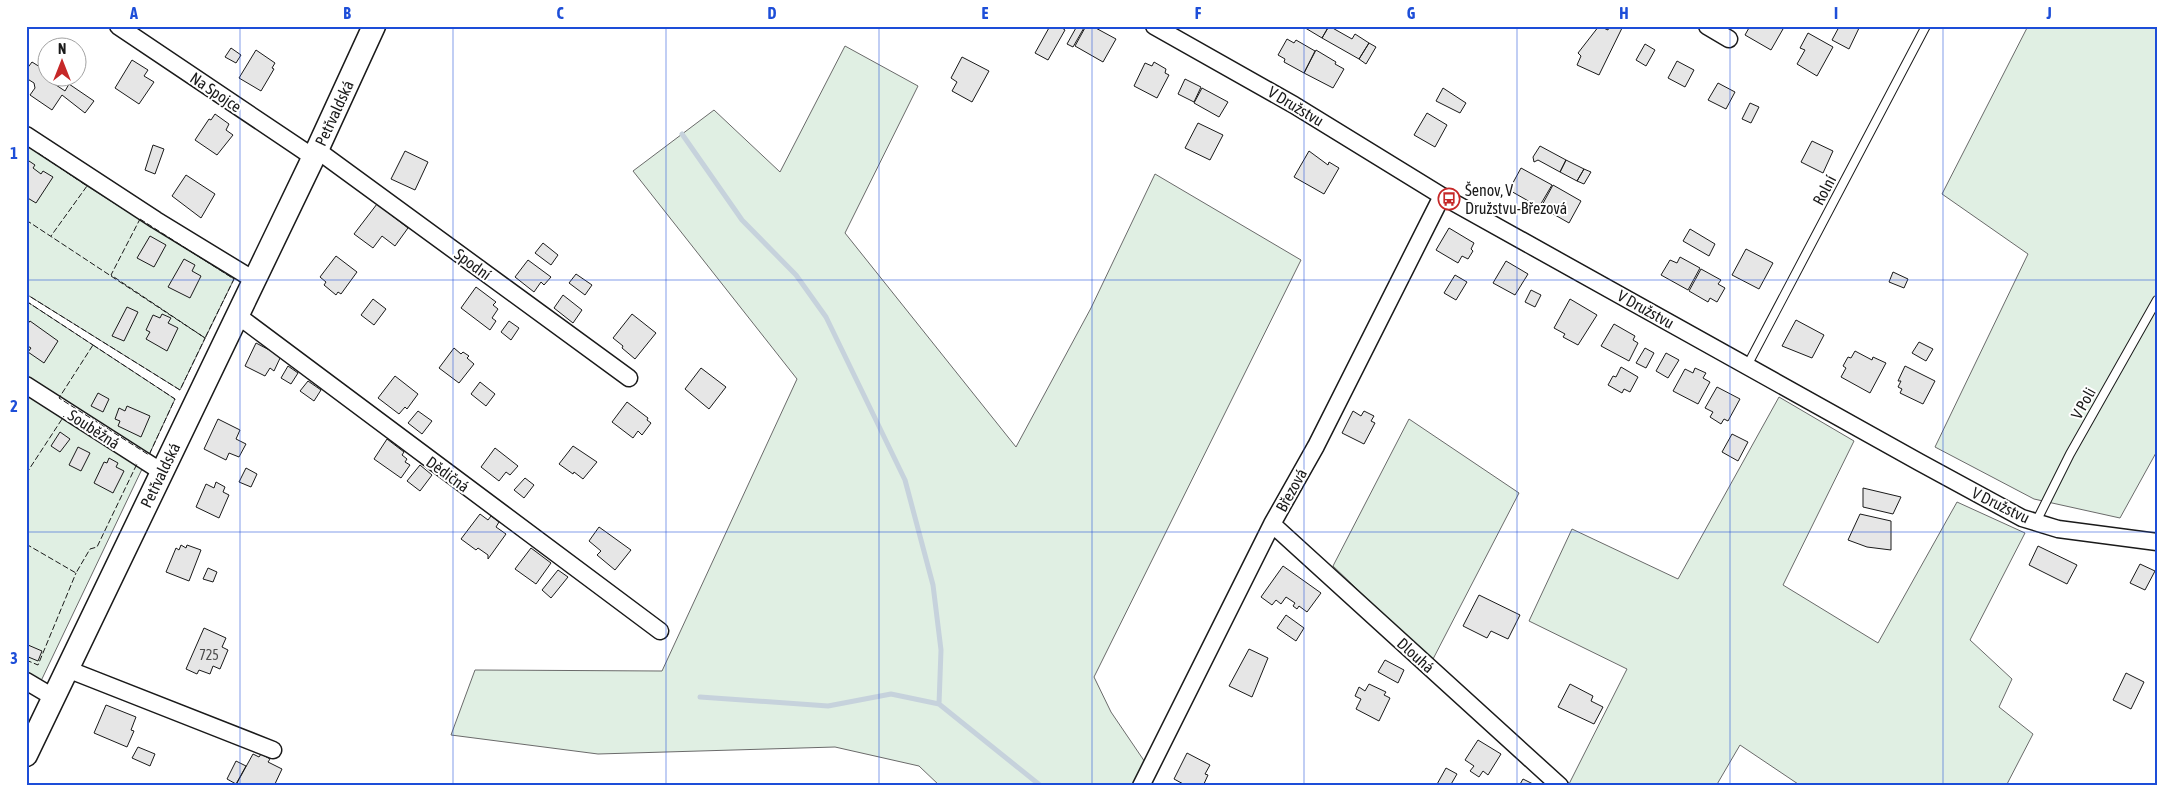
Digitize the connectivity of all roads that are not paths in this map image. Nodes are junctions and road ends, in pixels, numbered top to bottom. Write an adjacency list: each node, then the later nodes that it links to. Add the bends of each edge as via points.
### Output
1 (118, 26): 8 (street, Na Spojce)
2 (374, 26): 8 (main road, Petřvaldská)
3 (1154, 26): 9 (street, V Družstvu, via 1294,105)
4 (1707, 26): 6 (street)
5 (1926, 26): 13 (lane, Rolní)
6 (1729, 39)
7 (26, 135): 10 (street)
8 (315, 153): 10 (main road, Petřvaldská); 14 (street, Spodní)
9 (1442, 196): 13 (street, V Družstvu); 18 (street, Březová, via 1316,446)
10 (254, 280): 12 (main road, Petřvaldská)
11 (2157, 300): 17 (lane, V Poli, via 2070,454)
12 (237, 316): 16 (main road, Petřvaldská); 20 (street, Dědičná)
13 (1747, 366): 17 (street, V Družstvu, via 1936,472 2022,518)
14 (629, 378)
15 (26, 385): 16 (street, Souběžná)
16 (162, 472): 21 (main road, Petřvaldská)
17 (2036, 522): 19 (street, V Družstvu, via 2058,529)
18 (1272, 524): 26 (street, Březová); 27 (street, Dlouhá)
19 (2157, 542)
20 (660, 631)
21 (66, 669): 23 (main road, Petřvaldská); 24 (street)
22 (26, 681): 23 (street)
23 (53, 696): 25 (main road, Petřvaldská)
24 (273, 750)
25 (26, 755)
26 (1142, 786)
27 (1560, 786)

